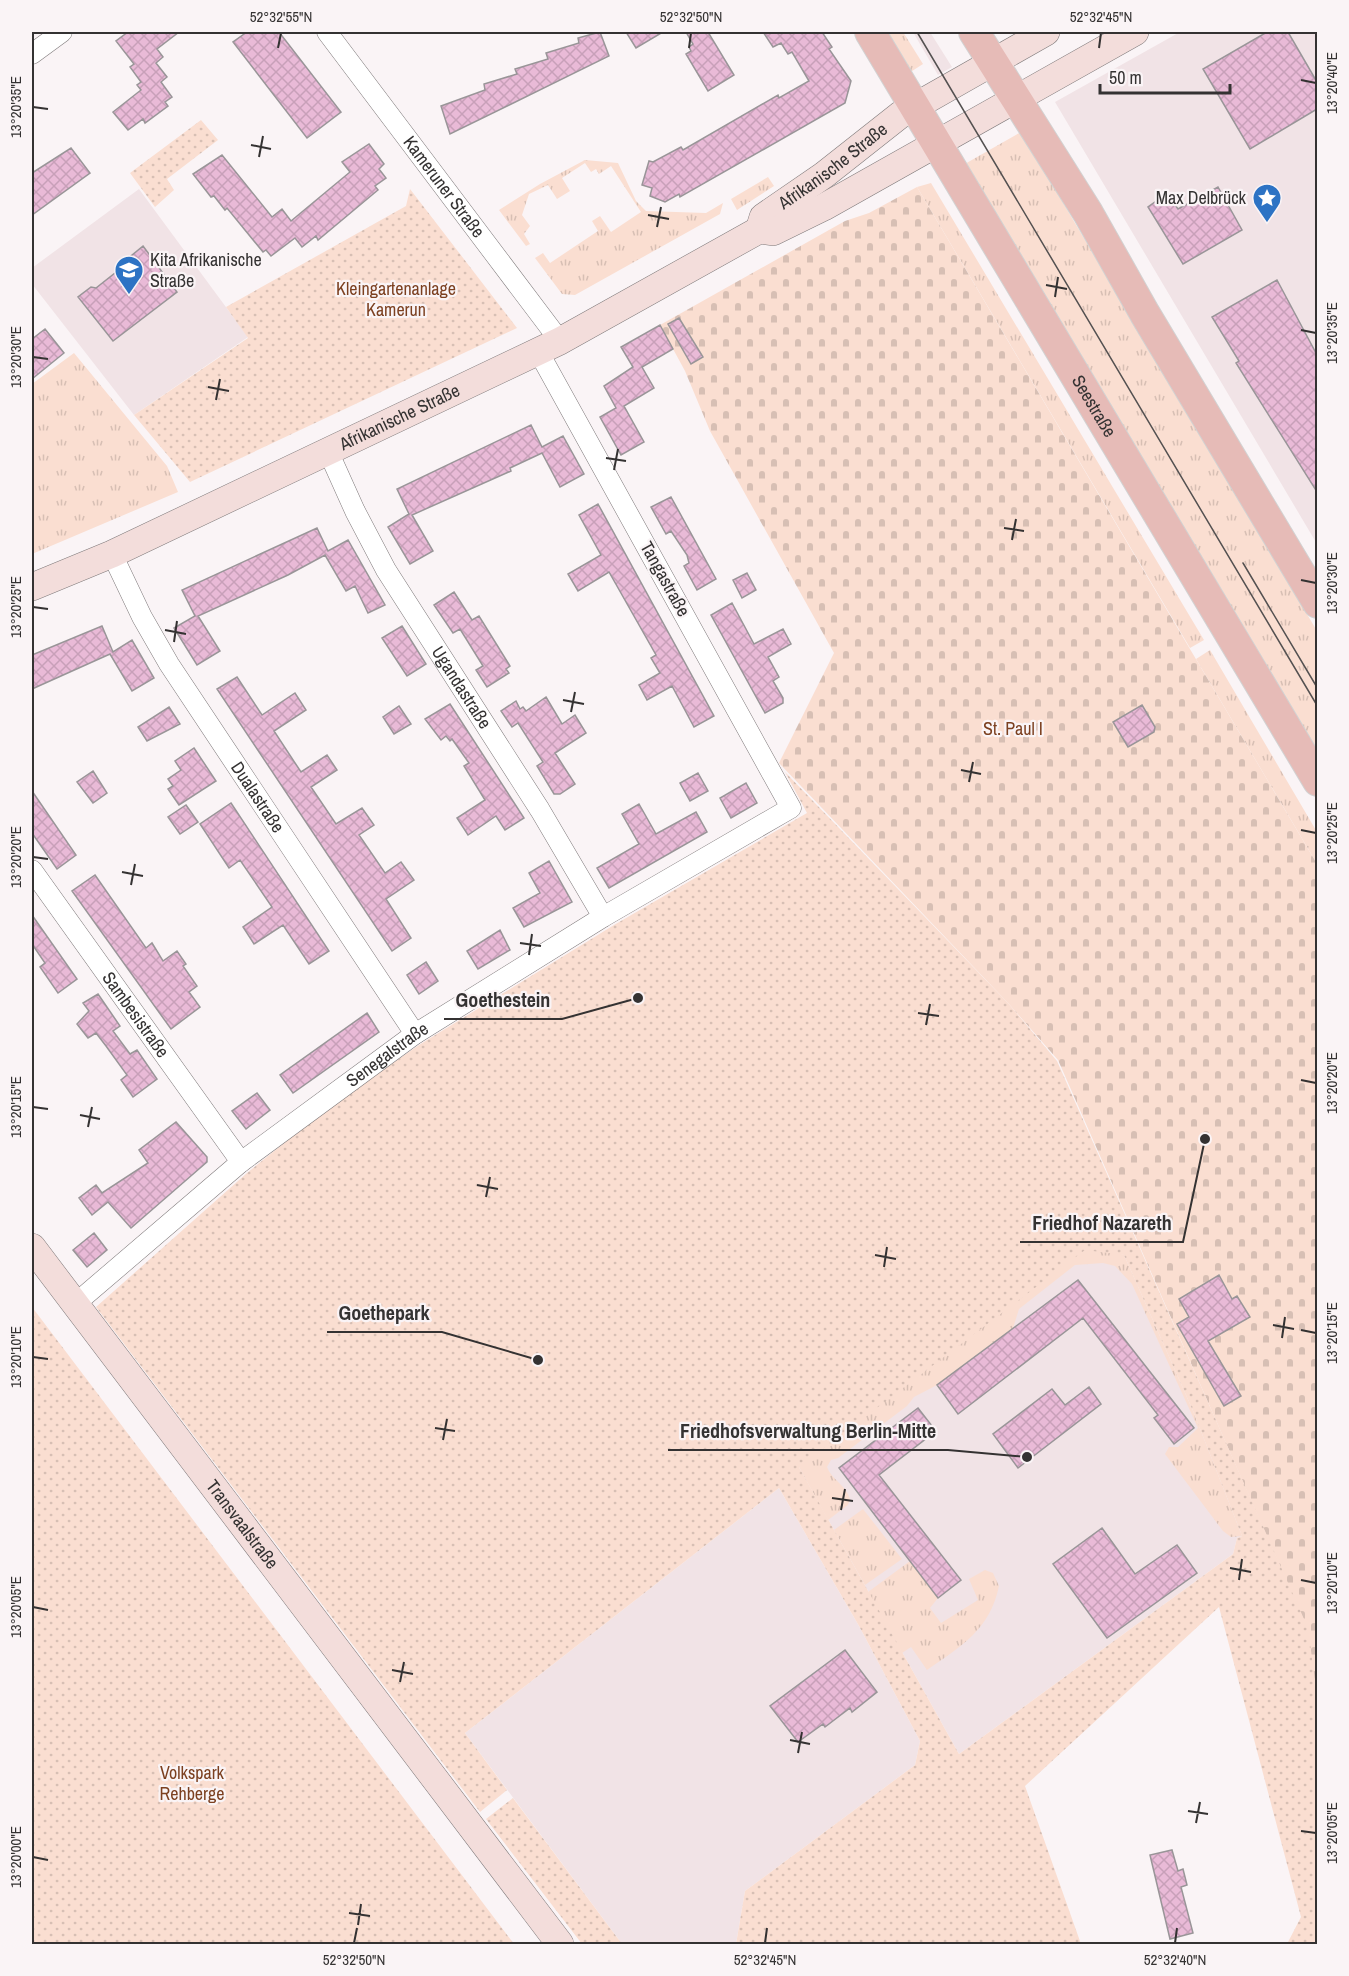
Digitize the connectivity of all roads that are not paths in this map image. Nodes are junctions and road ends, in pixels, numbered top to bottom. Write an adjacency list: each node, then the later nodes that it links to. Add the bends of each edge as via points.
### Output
1 (62, 32): 7 (street)
2 (327, 32): 15 (street, Kameruner Straße)
3 (870, 32): 10 (main road, Seestraße)
4 (974, 32): 8 (main road)
5 (1046, 32): 8 (street, Afrikanische Straße)
6 (1135, 32): 9 (street, Afrikanische Straße)
7 (32, 54)
8 (993, 61): 9 (main road); 10 (street, Afrikanische Straße)
9 (1017, 99): 11 (street, Afrikanische Straße); 19 (main road)
10 (915, 106): 11 (main road, Seestraße); 12 (street, Afrikanische Straße)
11 (937, 144): 13 (street, Afrikanische Straße); 20 (main road, Seestraße)
12 (835, 167): 13 (street); 14 (street, Afrikanische Straße, via 763,217)
13 (850, 192): 14 (street, Afrikanische Straße, via 773,232)
14 (759, 230): 15 (street, Afrikanische Straße)
15 (549, 346): 16 (street, Afrikanische Straße); 21 (street, Tangastraße)
16 (328, 451): 17 (street, Afrikanische Straße); 23 (street, Ugandastraße, via 386,570 540,810)
17 (112, 554): 18 (street, Afrikanische Straße); 24 (street, Dualastraße, via 169,664)
18 (32, 587)
19 (1317, 603)
20 (1317, 781)
21 (790, 808): 23 (street, Senegalstraße)
22 (32, 870): 25 (street, Sambesistraße)
23 (603, 917): 24 (street, Senegalstraße)
24 (415, 1034): 25 (street, Senegalstraße)
25 (241, 1162): 28 (street, Senegalstraße)
26 (32, 1247): 28 (street, Transvaalstraße)
27 (32, 1278): 28 (street, Transvaalstraße)
28 (67, 1310): 29 (street, Transvaalstraße)
29 (401, 1751): 30 (street, Transvaalstraße); 31 (street, Transvaalstraße)
30 (537, 1944)
31 (560, 1944)

